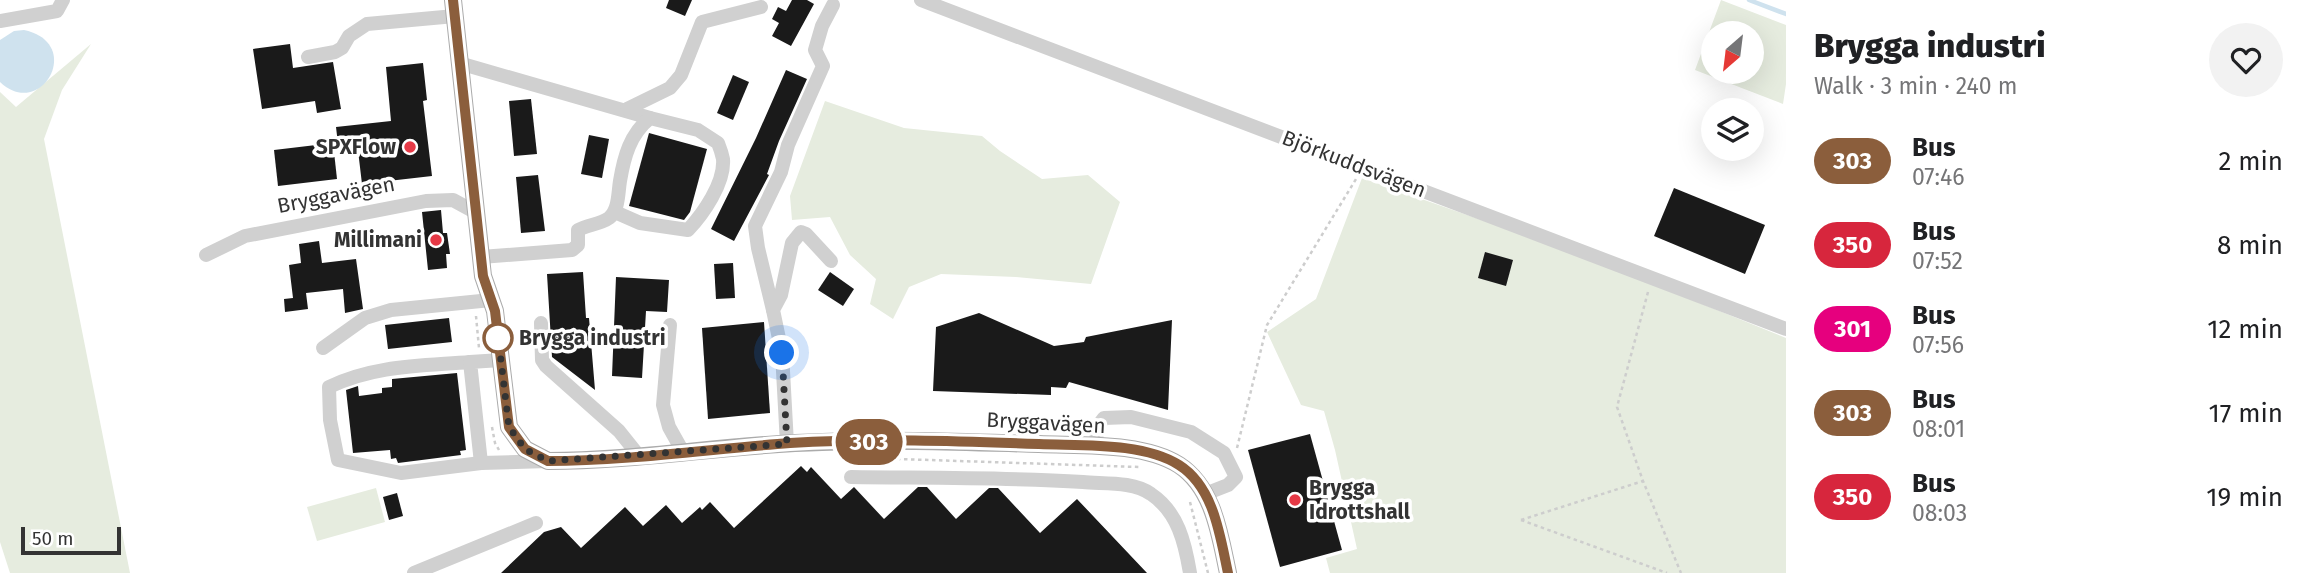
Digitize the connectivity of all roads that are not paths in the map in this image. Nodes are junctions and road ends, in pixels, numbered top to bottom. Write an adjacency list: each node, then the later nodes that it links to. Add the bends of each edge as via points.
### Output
1 (63, 0): 6 (street, via 57,11)
2 (921, 0): 20 (street, Björkuddsvägen)
3 (832, 5): 17 (street, via 815,50 823,66 755,226)
4 (761, 6): 9 (street, via 702,22 681,75 670,88)
5 (454, 8): 7 (street, via 367,24 335,52); 8 (main road)
6 (0, 21)
7 (308, 57)
8 (459, 62): 9 (street); 11 (main road)
9 (626, 109): 10 (street)
10 (650, 118): 12 (street, via 631,141); 12 (street, via 698,130 718,143 723,161 716,190 688,230 640,223)
11 (475, 212): 13 (street, Bryggavägen, via 453,200 426,201 245,236); 14 (main road)
12 (615, 212): 14 (street, via 578,230 578,245 572,250)
13 (206, 255)
14 (481, 257): 16 (main road)
15 (831, 261): 17 (street, via 806,234 797,235)
16 (483, 301): 21 (street, via 391,310 365,318); 22 (main road, via 495,311)
17 (773, 310): 24 (street, via 782,353)
18 (541, 323): 27 (street, via 546,366 620,431)
19 (670, 326): 26 (street, via 663,405)
20 (1786, 329)
21 (323, 348)
22 (501, 360): 23 (street, Bryggavägen); 28 (main road, via 509,427 525,449)
23 (476, 362): 29 (street); 29 (street, Bryggavägen, via 374,370 349,377 329,387 330,419 338,460 401,473)
24 (787, 444): 25 (main road, Bryggavägen, via 959,442); 26 (main road, Bryggavägen)
25 (1095, 447): 31 (main road, Bryggavägen, via 1160,456 1179,465); 31 (street, via 1104,418 1131,416 1191,432 1224,453 1236,477 1228,485)
26 (683, 452): 27 (main road, Bryggavägen)
27 (639, 456): 28 (main road, Bryggavägen)
28 (548, 461): 29 (street, Bryggavägen)
29 (481, 463)
30 (851, 477): 34 (street, via 1045,479 1127,485 1150,493 1170,512 1183,534)
31 (1195, 488): 35 (main road, via 1212,510)
32 (536, 523): 33 (street)
33 (414, 573)
34 (1190, 573)
35 (1228, 573)

